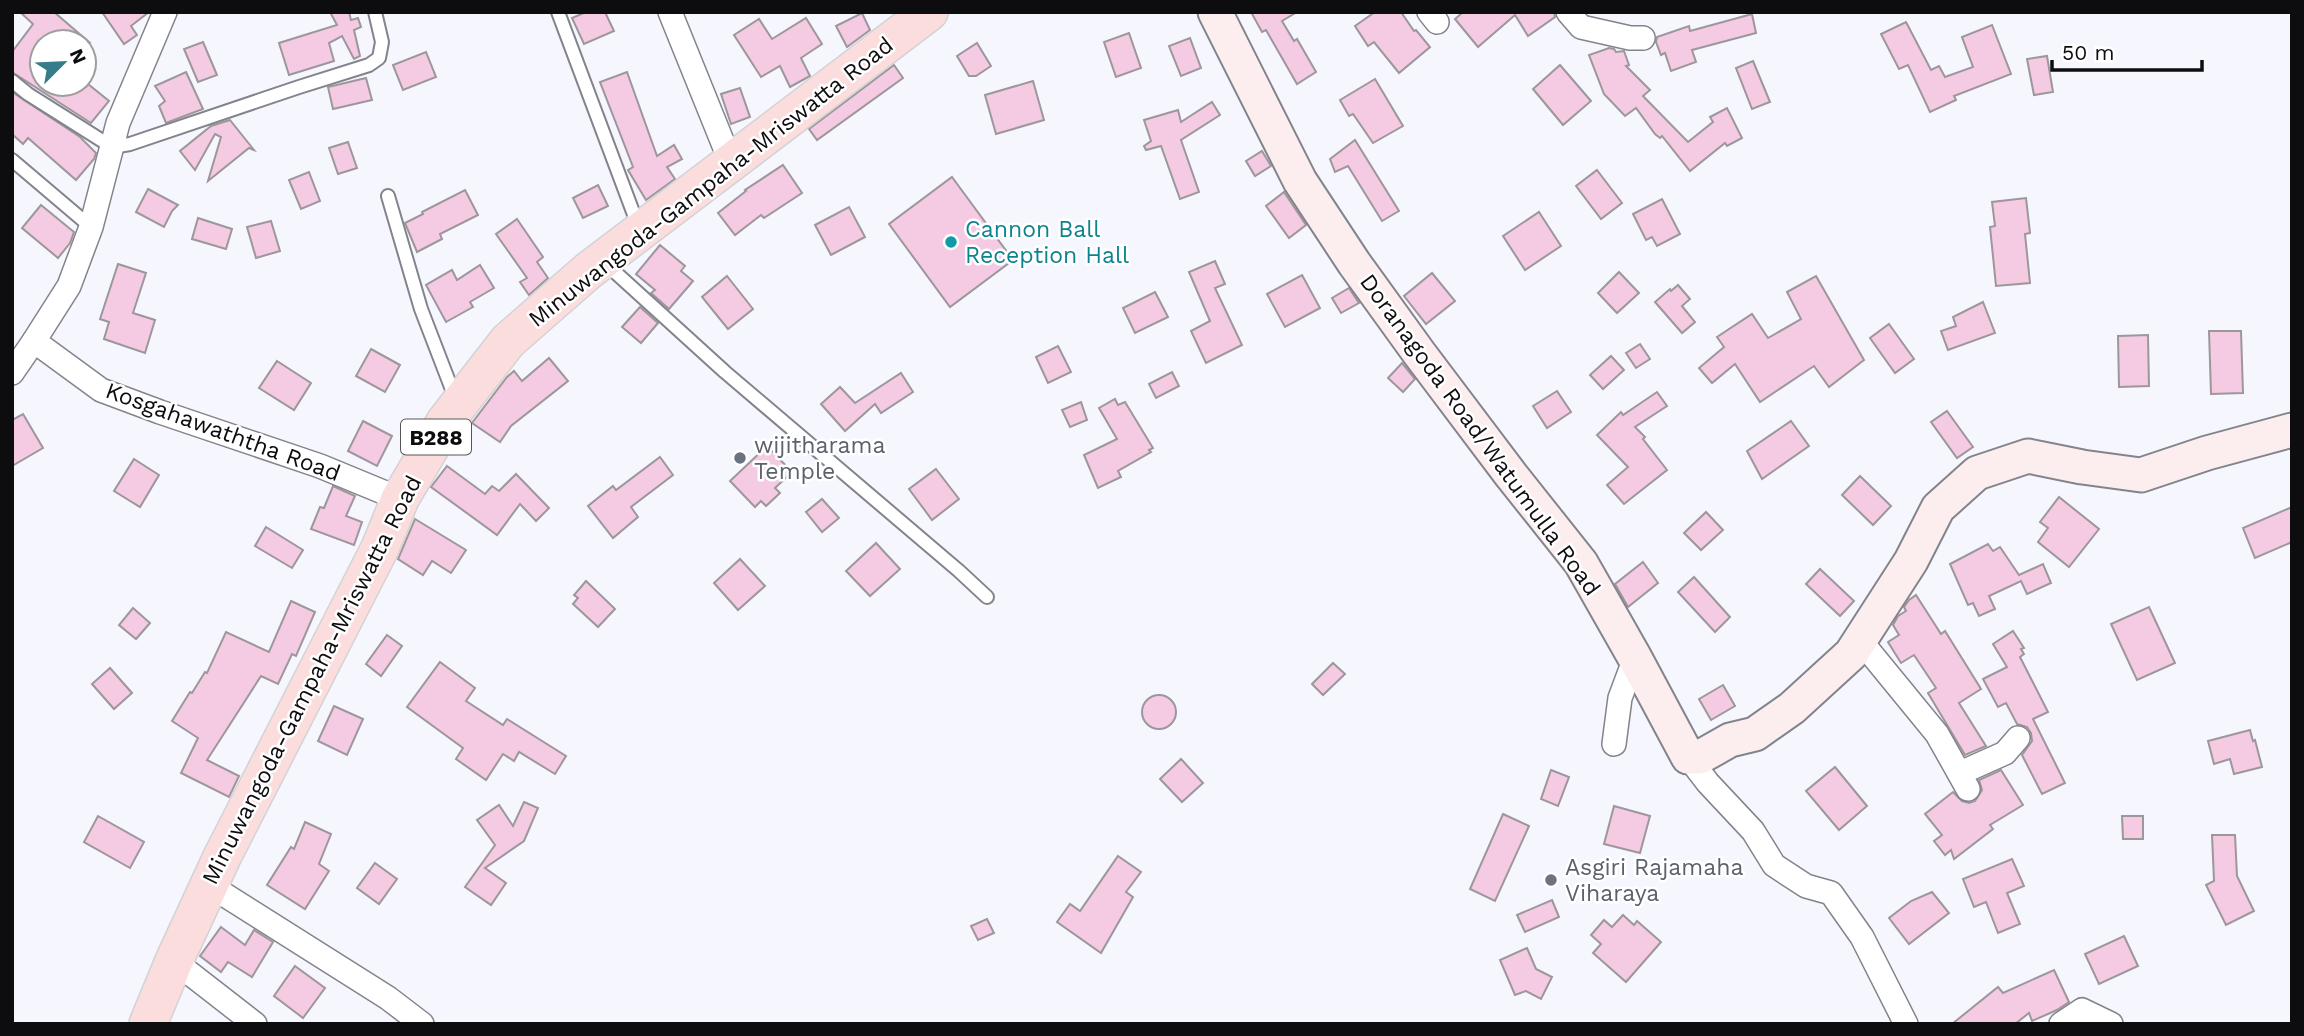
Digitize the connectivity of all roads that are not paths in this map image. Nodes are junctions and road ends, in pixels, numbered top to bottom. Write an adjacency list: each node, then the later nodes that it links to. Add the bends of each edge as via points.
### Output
1 (165, 12): 10 (street)
2 (375, 12): 10 (lane, via 382,43 379,58 369,65)
3 (558, 12): 15 (lane)
4 (670, 12): 12 (street)
5 (929, 12): 12 (main road, Minuwangoda-Gampaha-Mriswatta Road / B288)
6 (1215, 12): 24 (street, Doranagoda Road/Watumulla Road, via 1300,181 1428,364 1581,563)
7 (1568, 12): 8 (street, via 1581,27)
8 (1643, 38)
9 (12, 81): 10 (lane)
10 (112, 147): 14 (street)
11 (12, 160): 14 (lane)
12 (731, 163): 15 (main road, Minuwangoda-Gampaha-Mriswatta Road / B288)
13 (388, 196): 19 (lane, via 421,309)
14 (91, 228): 17 (street, via 69,286)
15 (641, 231): 16 (main road, Minuwangoda-Gampaha-Mriswatta Road / B288)
16 (602, 261): 19 (main road, Minuwangoda-Gampaha-Mriswatta Road / B288, via 508,341); 22 (lane)
17 (34, 341): 18 (street); 21 (street, Kosgahawaththa Road, via 101,390 320,466)
18 (12, 373)
19 (458, 404): 21 (main road, Minuwangoda-Gampaha-Mriswatta Road / B288)
20 (2292, 430): 23 (street, via 2141,474 2028,456 1977,473 1938,508 1911,561)
21 (400, 499): 28 (main road, Minuwangoda-Gampaha-Mriswatta Road / B288, via 380,548)
22 (987, 597)
23 (1860, 640): 25 (street, via 1937,734 1964,780 1967,770 2005,753); 27 (street, via 1852,654 1792,708 1755,734 1730,740 1700,757)
24 (1635, 658): 26 (street, via 1620,698); 27 (street, Doranagoda Road/Watumulla Road)
25 (2018, 738)
26 (1614, 744)
27 (1688, 757): 34 (street, via 1753,831 1774,865 1807,886 1831,892 1862,937)
28 (209, 885): 29 (main road, Minuwangoda-Gampaha-Mriswatta Road / B288); 33 (street)
29 (174, 961): 31 (main road, Minuwangoda-Gampaha-Mriswatta Road / B288); 32 (street)
30 (2108, 1023): 35 (street, via 2082,1010)
31 (148, 1024)
32 (255, 1024)
33 (422, 1024)
34 (1906, 1024)
35 (2061, 1024)

